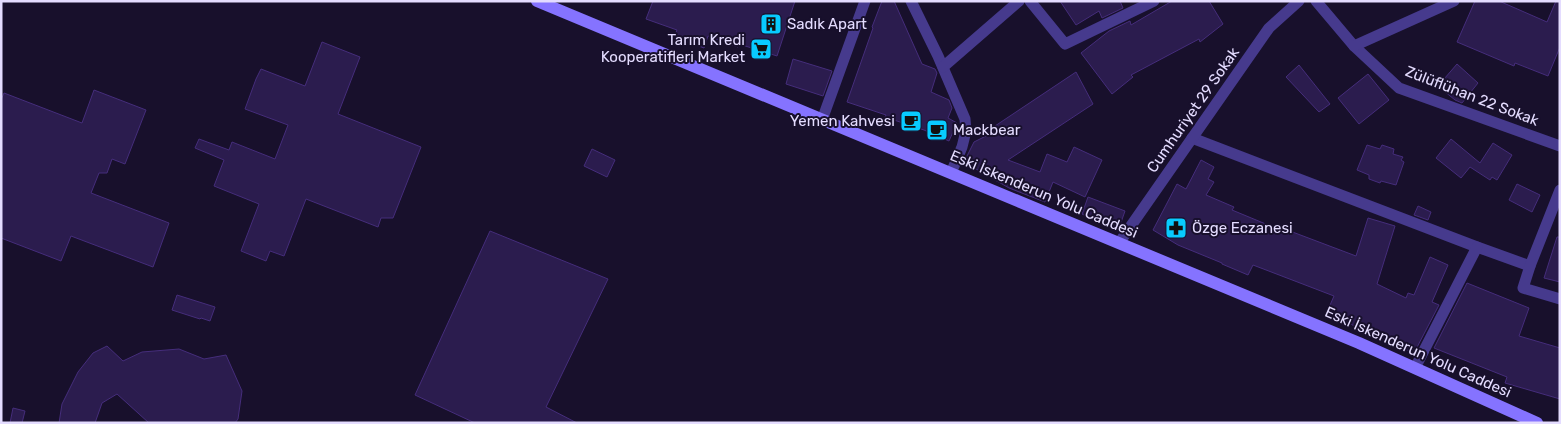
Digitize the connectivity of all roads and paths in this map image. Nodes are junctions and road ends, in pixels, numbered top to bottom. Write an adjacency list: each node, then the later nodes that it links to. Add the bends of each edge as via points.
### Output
1 (537, 1): 12 (street, Eski İskenderun Yolu Caddesi)
2 (865, 1): 12 (street)
3 (911, 1): 11 (street)
4 (1019, 1): 11 (street)
5 (1030, 1): 6 (street, via 1065,44)
6 (1154, 1)
7 (1299, 1): 13 (street, Cumhuriyet 29 Sokak, via 1269,28)
8 (1316, 1): 10 (street, Zülüflühan 22 Sokak)
9 (1454, 1): 10 (street)
10 (1354, 46): 14 (street, Zülüflühan 22 Sokak, via 1399,88)
11 (943, 67): 15 (street, via 965,119 966,131)
12 (822, 120): 15 (street, Eski İskenderun Yolu Caddesi)
13 (1192, 138): 17 (street, Cumhuriyet 29 Sokak); 18 (street)
14 (1560, 146)
15 (951, 173): 17 (street, Eski İskenderun Yolu Caddesi)
16 (1560, 190): 19 (street)
17 (1118, 243): 21 (street, Eski İskenderun Yolu Caddesi)
18 (1477, 247): 19 (street); 21 (street)
19 (1530, 266): 20 (street, via 1524,288)
20 (1560, 299)
21 (1415, 368): 22 (street, Eski İskenderun Yolu Caddesi)
22 (1537, 423)

